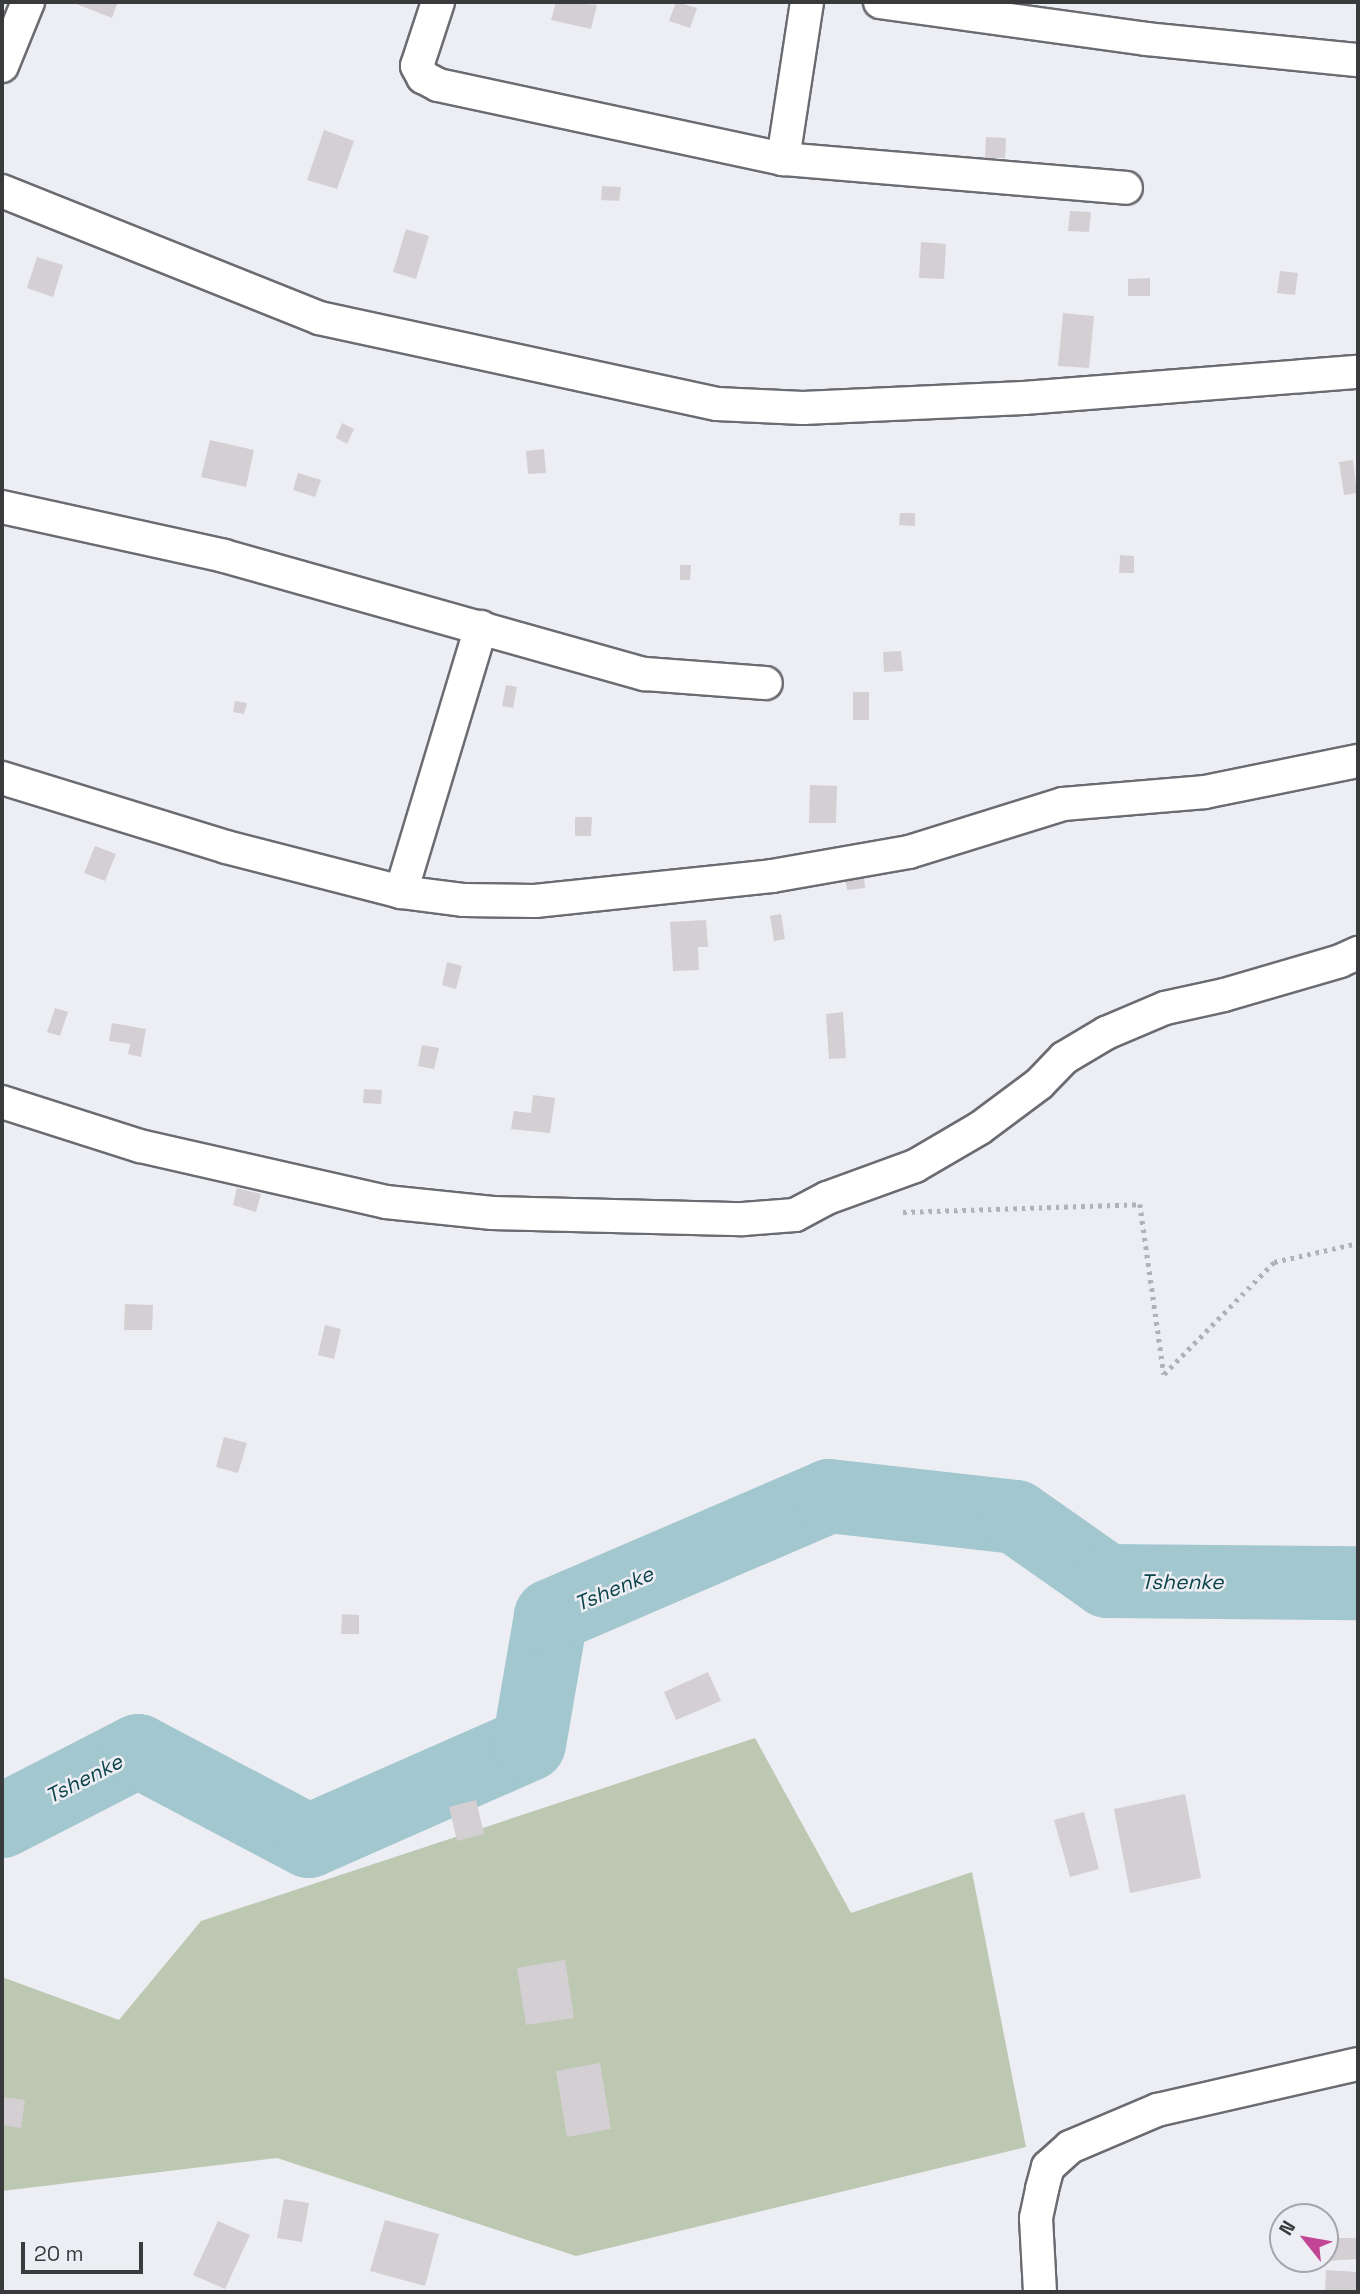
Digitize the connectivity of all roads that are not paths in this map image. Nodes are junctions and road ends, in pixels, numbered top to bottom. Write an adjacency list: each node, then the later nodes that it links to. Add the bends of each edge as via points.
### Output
1 (29, 2): 6 (street)
2 (438, 2): 7 (street, via 417,66 423,77 438,85)
3 (807, 2): 7 (street)
4 (880, 2): 5 (street, via 1146,39)
5 (1358, 60)
6 (2, 66)
7 (783, 159): 8 (street)
8 (1125, 188)
9 (2, 191): 10 (street, via 319,318 718,404 803,408 1024,398)
10 (1358, 372)
11 (2, 507): 12 (street, via 224,556)
12 (481, 628): 13 (street, via 645,674); 16 (street)
13 (766, 683)
14 (1358, 761): 16 (street, via 1229,788 1063,804 909,852 772,876 535,901 464,900)
15 (2, 778): 16 (street, via 226,848)
16 (401, 891)
17 (1358, 953): 18 (street, via 1237,992 1165,1008 1106,1033 1064,1058 1039,1084 981,1128 915,1166 827,1198 795,1215 744,1219 492,1213 386,1202 140,1146)
18 (2, 1102)
19 (1358, 2064): 20 (street, via 1157,2110 1070,2147 1048,2166 1036,2218)
20 (1040, 2292)

